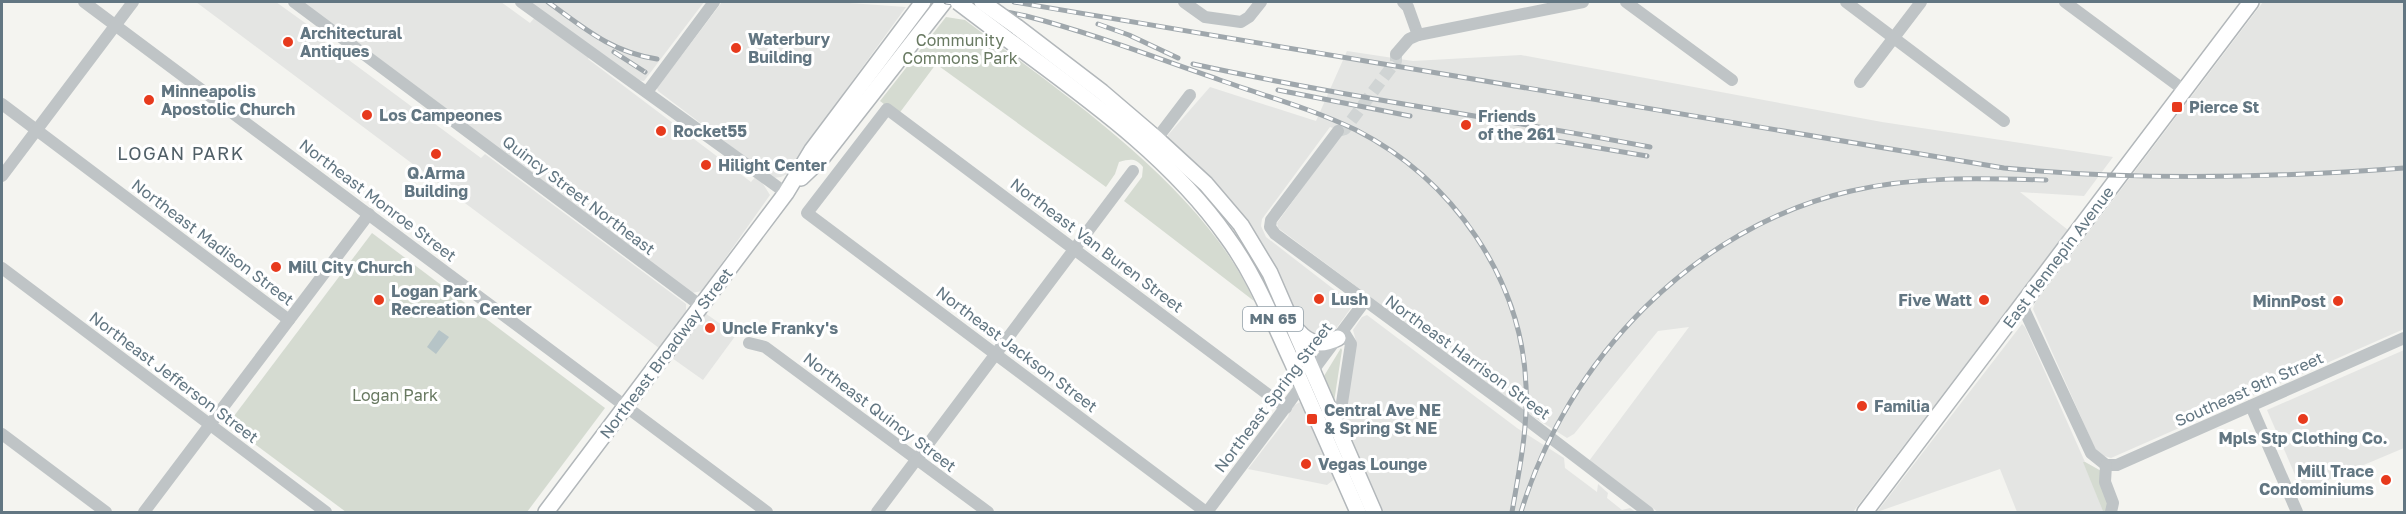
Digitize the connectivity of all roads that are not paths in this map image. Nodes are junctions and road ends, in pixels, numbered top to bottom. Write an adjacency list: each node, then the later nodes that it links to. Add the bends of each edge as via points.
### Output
1 (84, 2): 19 (street, Northeast Monroe Street)
2 (133, 2): 19 (street)
3 (294, 2): 44 (street, Quincy Street Northeast)
4 (521, 2): 27 (street)
5 (714, 2): 27 (street)
6 (923, 2): 29 (main road, Northeast Broadway Street)
7 (944, 2): 29 (main road, Northeast Broadway Street)
8 (958, 2): 20 (main road, MN 65, bridge)
9 (982, 2): 20 (main road, MN 65, bridge)
10 (1184, 2): 11 (street, via 1205,17 1236,21 1245,21)
11 (1261, 2)
12 (1403, 2): 21 (street)
13 (1583, 2): 21 (street)
14 (1626, 2): 24 (street)
15 (1846, 2): 22 (street)
16 (1921, 2): 22 (street)
17 (2065, 2): 26 (street)
18 (2251, 2): 26 (main road, East Hennepin Avenue)
19 (115, 25): 33 (street); 39 (street, Northeast Monroe Street)
20 (1012, 33): 35 (main road, MN 65, via 1102,92)
21 (1418, 35): 23 (street)
22 (1894, 37): 25 (street); 32 (street)
23 (1396, 54)
24 (1732, 80)
25 (1860, 82)
26 (2184, 90): 43 (main road, East Hennepin Avenue)
27 (647, 92): 38 (street)
28 (1190, 95): 35 (street)
29 (855, 104): 38 (main road, Northeast Broadway Street, via 812,150)
30 (2, 105): 33 (street, Northeast Madison Street)
31 (887, 109): 40 (street, Northeast Van Buren Street); 50 (street, Northeast Jackson Street, via 807,213)
32 (2004, 120)
33 (36, 130): 37 (street); 45 (street, Northeast Madison Street)
34 (1338, 131): 42 (street, Northeast Harrison Street, via 1271,220 1270,227)
35 (1153, 145): 46 (main road, MN 65, via 1206,184 1241,225); 52 (main road, MN 65, via 1238,253)
36 (1133, 171): 40 (street)
37 (2, 176)
38 (786, 193): 44 (main road, Northeast Broadway Street)
39 (369, 214): 45 (street); 53 (street, Northeast Monroe Street)
40 (1075, 249): 50 (street); 55 (street, Northeast Van Buren Street)
41 (2, 268): 56 (street, Northeast Jefferson Street)
42 (1365, 301): 47 (street, Northeast Spring Street); 71 (street, Northeast Harrison Street)
43 (2022, 305): 60 (street, via 2091,453); 72 (main road, East Hennepin Avenue)
44 (701, 306): 53 (main road, Northeast Broadway Street)
45 (289, 320): 56 (street)
46 (1290, 320): 47 (main road, via 1311,343 1328,343); 51 (main road, MN 65)
47 (1341, 335): 51 (street, Northeast Spring Street); 57 (street, via 1351,344)
48 (2404, 338): 54 (street, Southeast 9th Street)
49 (749, 343): 59 (street, Northeast Quincy Street, via 765,347)
50 (996, 355): 59 (street); 68 (street, Northeast Jackson Street)
51 (1314, 372): 52 (street, Northeast Spring Street); 57 (main road, MN 65)
52 (1303, 386): 55 (street, Northeast Spring Street); 69 (main road, MN 65)
53 (625, 406): 61 (main road, Northeast Broadway Street); 65 (street, Northeast Monroe Street)
54 (2252, 406): 60 (street, Southeast 9th Street, via 2117,465); 74 (street)
55 (1286, 408): 68 (street, Northeast Spring Street)
56 (210, 425): 63 (street); 64 (street, Northeast Jefferson Street)
57 (1338, 429): 70 (main road, MN 65)
58 (2, 434): 62 (street)
59 (917, 459): 66 (street); 67 (street, Northeast Quincy Street)
60 (2106, 465): 73 (street, via 2105,482 2113,503)
61 (546, 512)
62 (106, 513)
63 (144, 513)
64 (326, 513)
65 (767, 513)
66 (878, 513)
67 (988, 513)
68 (1207, 513)
69 (1358, 513)
70 (1374, 513)
71 (1648, 513)
72 (1865, 513)
73 (2111, 513)
74 (2297, 513)

